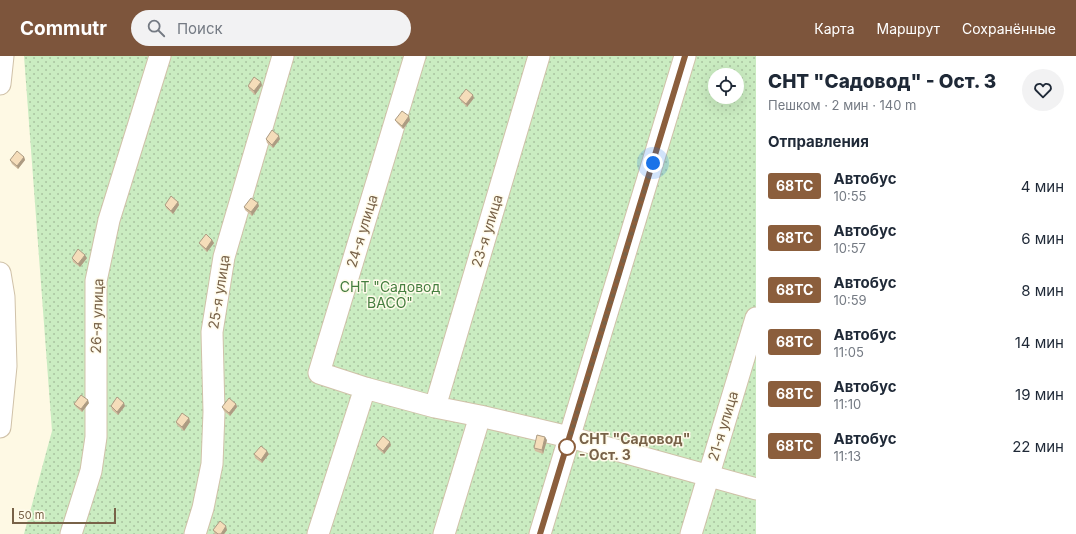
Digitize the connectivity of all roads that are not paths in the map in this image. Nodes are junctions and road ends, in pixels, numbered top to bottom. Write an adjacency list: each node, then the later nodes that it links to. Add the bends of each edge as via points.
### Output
1 (3, 56): 7 (street)
2 (160, 56): 17 (street, 26-я улица, via 109,220 96,282 96,437 91,470)
3 (283, 56): 18 (street, 25-я улица, via 224,257 212,332 212,464)
4 (415, 56): 10 (street, 24-я улица, via 320,373)
5 (539, 56): 11 (street, 23-я улица)
6 (685, 56): 14 (street)
7 (0, 84)
8 (0, 273): 13 (street, via 4,297 6,366)
9 (756, 318): 15 (street, 21-я улица)
10 (365, 388): 11 (street); 19 (street)
11 (435, 406): 12 (street)
12 (480, 416): 14 (street); 20 (street)
13 (0, 427)
14 (570, 438): 15 (street); 21 (street)
15 (708, 475): 16 (street); 22 (street, 21-я улица)
16 (756, 489)
17 (71, 534)
18 (195, 534)
19 (318, 534)
20 (444, 534)
21 (540, 534)
22 (691, 534)

